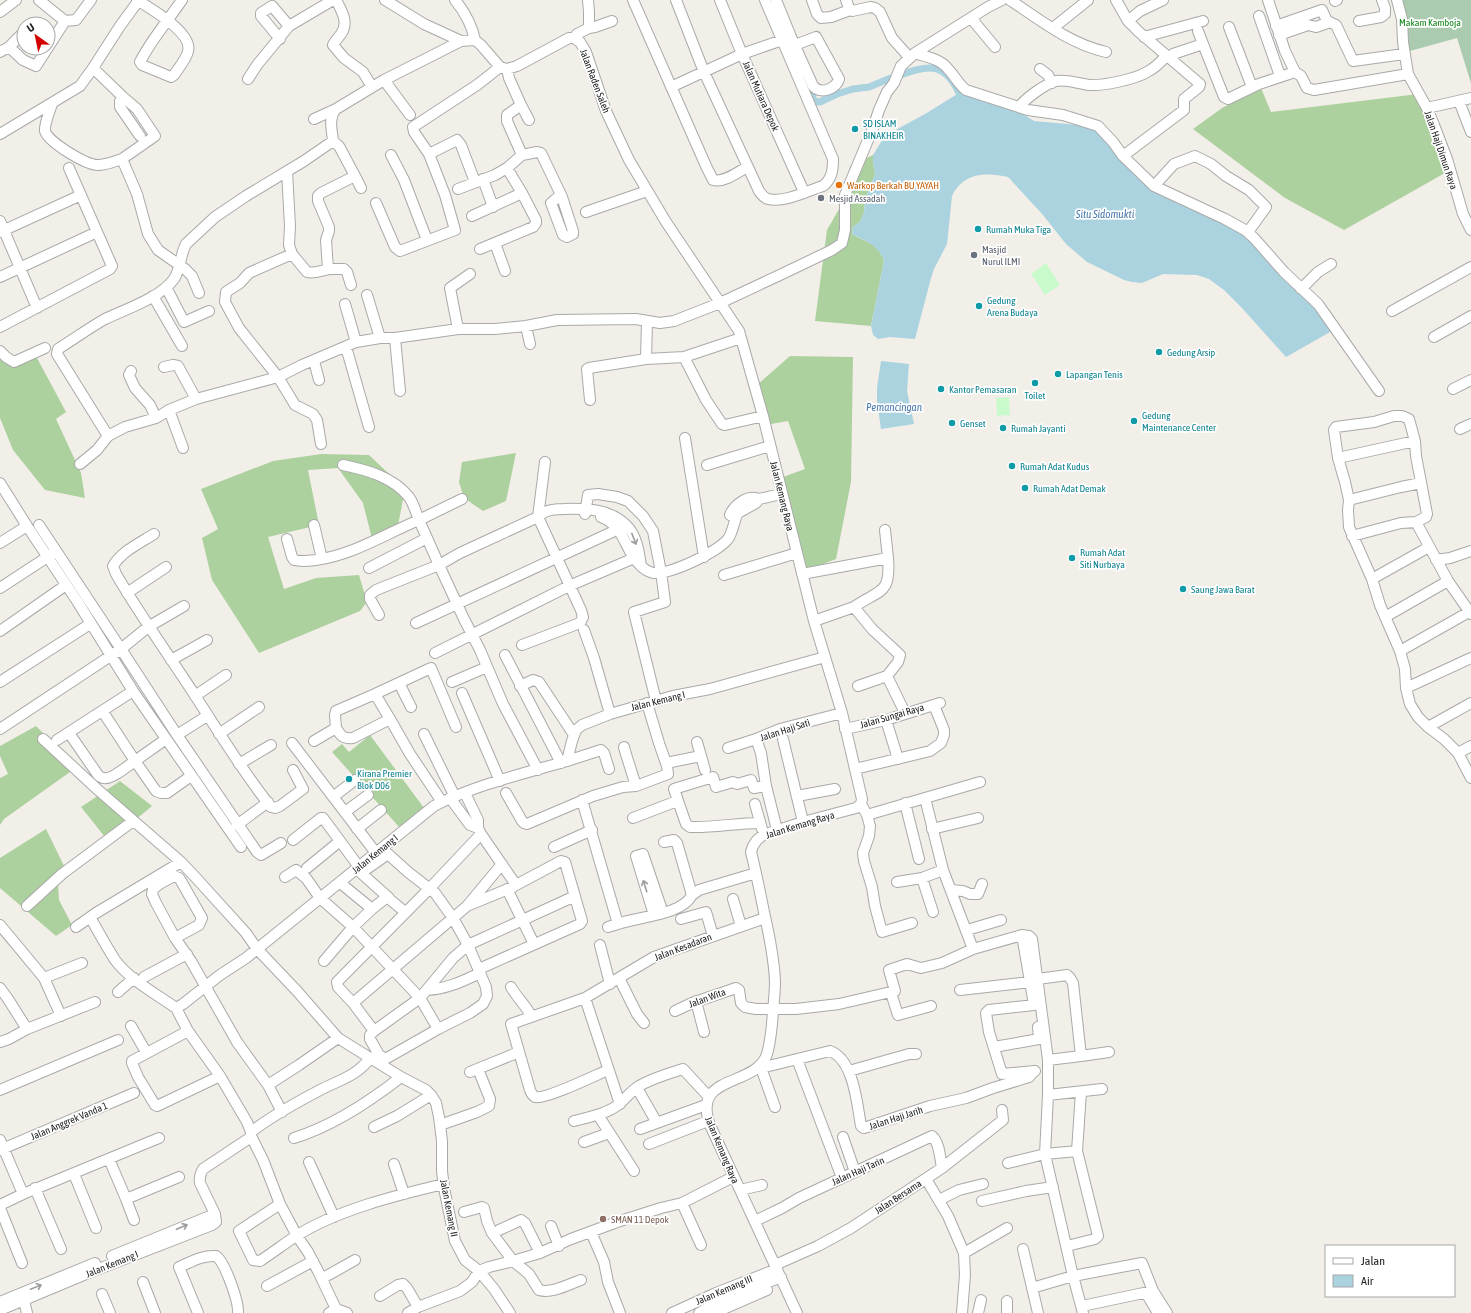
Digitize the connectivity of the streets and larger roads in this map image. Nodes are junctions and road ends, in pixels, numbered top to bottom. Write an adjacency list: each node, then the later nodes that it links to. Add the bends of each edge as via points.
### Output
1 (16, 0): 27 (street)
2 (39, 0): 35 (street)
3 (91, 0): 35 (street, via 76,20)
4 (138, 0): 31 (street); 60 (street)
5 (182, 0): 31 (street)
6 (333, 0): 37 (street)
7 (336, 0): 71 (street, via 345,24 333,45 344,58 363,72)
8 (385, 0): 50 (street, via 424,24)
9 (454, 0): 48 (street, via 459,5)
10 (588, 0): 39 (street)
11 (633, 0): 70 (street)
12 (676, 0): 63 (street)
13 (720, 0): 55 (street, Jalan Mutiara Depok)
14 (765, 0): 49 (street)
15 (776, 0): 49 (street)
16 (812, 0): 26 (street, via 821,18)
17 (846, 0): 26 (street)
18 (1002, 0): 29 (street)
19 (1010, 0): 40 (street)
20 (1088, 0): 40 (street)
21 (1116, 0): 30 (street)
22 (1163, 0): 30 (street)
23 (1382, 0): 34 (street, via 1385,14)
24 (1397, 0): 56 (street, Jalan Haji Dimun Raya, via 1402,19)
25 (1270, 1): 41 (street)
26 (850, 10): 57 (street, via 854,12 875,8 880,12 892,38)
27 (0, 12)
28 (1259, 16): 66 (street)
29 (971, 18): 52 (street); 57 (street)
30 (1128, 20): 44 (street)
31 (168, 21): 31 (street, via 140,62 171,77 188,51 188,44)
32 (612, 21): 39 (street)
33 (1203, 21): 44 (street)
34 (1358, 21)
35 (65, 22): 43 (street)
36 (1330, 22): 41 (street, via 1316,27 1308,25); 41 (street, via 1322,10); 56 (street, via 1336,25 1353,61)
37 (289, 26): 47 (street); 47 (street, via 272,6 261,13)
38 (1229, 27): 72 (street)
39 (589, 28): 45 (street)
40 (1053, 28): 54 (street, via 1091,49)
41 (1277, 30): 64 (street)
42 (1198, 31): 51 (street)
43 (56, 35)
44 (1144, 37): 58 (street)
45 (574, 38): 61 (street, Jalan Raden Saleh, via 569,38 517,66); 102 (street, Jalan Raden Saleh, via 586,52 606,111)
46 (16, 39): 53 (street)
47 (280, 39): 67 (street)
48 (475, 40): 50 (street); 61 (street)
49 (788, 40): 49 (street, via 817,90 822,91 836,85 839,79 816,37); 55 (street); 103 (street, via 833,159 833,169 828,182)
50 (462, 41): 68 (street)
51 (1204, 44): 58 (street); 72 (street, via 1224,97 1228,99)
52 (995, 47)
53 (4, 50): 59 (street, via 35,66)
54 (1106, 52)
55 (742, 54): 63 (street); 103 (street, Jalan Mutiara Depok)
56 (1404, 54): 65 (street, Jalan Haji Dimun Raya)
57 (912, 55): 78 (street, via 943,64 966,90); 134 (street, via 902,66 887,92 845,195 845,230 842,243)
58 (1169, 55): 69 (street, via 1146,73 1120,81 1096,86 1062,81); 91 (street, via 1199,82 1199,87 1184,99 1184,110)
59 (42, 56)
60 (93, 68): 73 (street); 76 (street, via 80,86)
61 (503, 68): 77 (street); 88 (street, Jalan Raden Saleh, via 414,125 414,132)
62 (1040, 69): 69 (street, via 1048,75)
63 (704, 72): 70 (street); 93 (street)
64 (1295, 72): 65 (street, via 1301,76 1307,88 1314,90); 66 (street)
65 (1408, 74): 79 (street, Jalan Haji Dimun Raya)
66 (1280, 76): 72 (street)
67 (248, 79)
68 (384, 80): 71 (street); 81 (street)
69 (1052, 83): 78 (street, via 1026,98)
70 (672, 86): 93 (street, via 713,180 726,178)
71 (372, 87): 80 (street)
72 (1252, 87)
73 (123, 97): 86 (street, via 120,107); 92 (street, via 137,109 155,136)
74 (1471, 98): 75 (street)
75 (1459, 101): 79 (street); 84 (street)
76 (52, 104): 85 (street); 92 (street, via 45,126 47,135 53,142 90,164 98,165)
77 (521, 105): 83 (street); 90 (street, via 507,115 507,121)
78 (1019, 107): 91 (street, via 1063,115 1098,126)
79 (1427, 108): 109 (street, Jalan Haji Dimun Raya)
80 (336, 109): 82 (street); 87 (street, via 332,113 331,123)
81 (410, 116)
82 (314, 119)
83 (529, 120)
84 (1471, 132)
85 (0, 134)
86 (140, 136)
87 (333, 141): 96 (street); 97 (street, via 339,146)
88 (429, 154): 98 (street, via 458,140); 116 (street, via 456,230)
89 (391, 155): 116 (street, via 404,180)
90 (522, 155): 95 (street); 106 (street, via 541,152)
91 (1123, 156): 99 (street)
92 (122, 159): 121 (street, via 137,194 151,240 158,250)
93 (747, 167): 103 (street, via 763,197 782,199)
94 (69, 168): 105 (street)
95 (507, 168): 98 (street); 104 (street)
96 (287, 171): 119 (street, via 289,245); 121 (street, via 215,217 186,244)
97 (354, 176): 100 (street); 124 (street, via 318,196 329,231 326,240)
98 (479, 181): 101 (street); 108 (street)
99 (1154, 186): 115 (street); 115 (street, via 1174,164 1195,156 1248,190 1266,207)
100 (361, 188)
101 (458, 189)
102 (648, 192): 110 (street); 134 (street, Jalan Raden Saleh)
103 (804, 192)
104 (522, 193): 108 (street); 117 (street, via 536,224)
105 (81, 195): 112 (street); 114 (street)
106 (562, 197)
107 (376, 203): 116 (street, via 398,250)
108 (493, 207): 111 (street)
109 (1467, 210): 113 (street, Jalan Haji Dimun Raya)
110 (586, 212)
111 (472, 216)
112 (1, 227): 122 (street)
113 (1471, 229)
114 (97, 232): 122 (street); 136 (street, via 112,264 111,268)
115 (1248, 232): 130 (street)
116 (427, 240)
117 (495, 242): 118 (street); 125 (street)
118 (480, 249)
119 (292, 254): 124 (street, via 307,272 322,272); 160 (street, via 249,273 225,295 225,302 239,328)
120 (1331, 264): 130 (street, via 1318,272)
121 (180, 265): 129 (street, via 174,279); 131 (street, via 192,276)
122 (20, 267): 127 (street); 136 (street)
123 (1471, 267): 138 (street)
124 (328, 269): 128 (street, via 345,270)
125 (504, 271)
126 (470, 274): 144 (street, via 450,288)
127 (0, 277)
128 (351, 285)
129 (166, 287): 133 (street); 137 (street, via 184,322)
130 (1301, 289): 165 (street, via 1318,304)
131 (199, 293)
132 (367, 295): 146 (street)
133 (153, 296): 151 (street); 174 (street, via 87,330 57,352)
134 (720, 303): 139 (street, Jalan Raden Saleh); 141 (street, via 674,321)
135 (346, 304): 149 (street)
136 (38, 308): 143 (street)
137 (210, 310)
138 (1392, 311)
139 (728, 314): 148 (street, Jalan Kemang Raya)
140 (1471, 316): 145 (street)
141 (647, 322): 142 (street, via 557,320); 156 (street)
142 (526, 326): 144 (street, via 494,329); 150 (street)
143 (0, 327)
144 (458, 328): 147 (street)
145 (1434, 337)
146 (380, 338): 147 (street); 149 (street)
147 (395, 338): 164 (street)
148 (741, 338): 155 (street); 169 (street, Jalan Kemang Raya)
149 (356, 342): 152 (street)
150 (530, 344)
151 (182, 346)
152 (346, 347): 157 (street); 172 (street)
153 (45, 348): 154 (street, via 14,362)
154 (0, 351)
155 (684, 357): 156 (street); 169 (street, via 706,400 722,424)
156 (646, 359): 167 (street, via 588,368)
157 (314, 361): 160 (street); 161 (street)
158 (164, 367): 166 (street, via 178,366)
159 (131, 371): 170 (street, via 129,375 134,388 150,405)
160 (278, 377): 166 (street); 177 (street, via 295,405 312,414 317,420)
161 (319, 380)
162 (1471, 380): 163 (street)
163 (1453, 389)
164 (400, 391)
165 (1379, 391)
166 (196, 399): 168 (street)
167 (590, 400)
168 (168, 410): 170 (street); 179 (street)
169 (763, 416): 178 (street, Jalan Kemang Raya)
170 (156, 418): 174 (street, via 125,427)
171 (1471, 424): 173 (street)
172 (369, 427)
173 (1460, 429)
174 (108, 436): 182 (street, via 97,450)
175 (684, 438): 208 (street)
176 (1415, 441): 180 (street); 180 (street, via 1410,421 1406,417 1394,416 1374,422 1338,426 1334,430); 185 (street)
177 (321, 444)
178 (770, 446): 184 (street); 187 (street, Jalan Kemang Raya)
179 (183, 448)
180 (1338, 458): 189 (street)
181 (545, 462): 191 (street)
182 (80, 464)
183 (343, 465): 192 (street, via 375,473 401,489 409,498)
184 (707, 465)
185 (1421, 483): 189 (street); 193 (street, via 1427,514)
186 (2, 490): 196 (street)
187 (781, 494): 206 (street, Jalan Kemang Raya); 208 (street, via 746,500 735,511 729,538)
188 (462, 499): 192 (street)
189 (1349, 500): 200 (street, via 1349,527)
190 (586, 512): 191 (street, via 566,509 545,512); 197 (street, via 614,516); 217 (street, via 588,495 598,494 628,501 644,516 653,531)
191 (538, 517): 211 (street); 214 (street)
192 (419, 520): 201 (street); 210 (street, via 351,551)
193 (1416, 522): 200 (street, via 1401,523); 204 (street)
194 (39, 524): 207 (street)
195 (314, 525): 210 (street)
196 (27, 526): 203 (street); 207 (street)
197 (623, 528): 211 (street); 212 (street, via 634,536)
198 (885, 530): 209 (street)
199 (154, 534): 225 (street, via 124,553 113,566)
200 (1352, 536): 220 (street)
201 (427, 538): 214 (street); 216 (street)
202 (287, 539): 210 (street, via 294,560 300,562)
203 (0, 543)
204 (1429, 547): 213 (street); 220 (street)
205 (1471, 551): 213 (street)
206 (797, 553): 218 (street, Jalan Kemang Raya); 219 (street)
207 (51, 554): 222 (street); 224 (street); 241 (street)
208 (704, 557): 217 (street)
209 (888, 558): 218 (street); 228 (street, via 886,586)
210 (322, 559)
211 (557, 559): 223 (street); 226 (street)
212 (638, 560): 217 (street, via 648,572); 223 (street)
213 (1436, 560): 221 (street)
214 (439, 565): 226 (street); 230 (street, via 376,590 370,595 370,599)
215 (166, 567): 225 (street)
216 (369, 568)
217 (661, 572): 262 (street, via 665,602 634,612)
218 (802, 574): 232 (street, Jalan Kemang Raya)
219 (724, 575)
220 (1372, 579): 231 (street)
221 (1448, 581): 229 (street); 231 (street)
222 (66, 585): 234 (street); 237 (street)
223 (569, 586): 238 (street); 240 (street, via 581,610 580,622)
224 (0, 588)
225 (127, 593): 235 (street)
226 (457, 604): 233 (street); 238 (street)
227 (184, 606): 235 (street)
228 (854, 607): 232 (street); 251 (street, via 900,656)
229 (1470, 613): 242 (street)
230 (378, 615)
231 (1385, 617): 242 (street)
232 (814, 620): 246 (street, Jalan Kemang Raya)
233 (416, 623)
234 (90, 624): 245 (street); 252 (street)
235 (148, 627): 241 (street); 248 (street)
236 (584, 630): 269 (street)
237 (0, 631)
238 (472, 634): 243 (street); 249 (street)
239 (207, 640): 248 (street)
240 (522, 645)
241 (121, 649): 245 (street); 282 (street)
242 (1400, 651): 257 (street, via 1405,669)
243 (435, 653)
244 (505, 655): 255 (street)
245 (111, 657): 258 (street); 276 (street)
246 (825, 657): 262 (street, Jalan Kemang I, via 702,691); 267 (street, Jalan Kemang Raya)
247 (1471, 658): 257 (street)
248 (171, 660): 261 (street)
249 (487, 667): 253 (street); 305 (street, via 503,704)
250 (226, 675): 261 (street)
251 (887, 676): 256 (street); 268 (street)
252 (0, 682)
253 (452, 682)
254 (399, 683): 260 (street); 265 (street); 273 (street, via 430,668)
255 (520, 686): 281 (street, via 533,680 539,682); 299 (street)
256 (858, 686)
257 (1406, 688): 274 (street, via 1413,711)
258 (133, 691): 266 (street); 284 (street)
259 (462, 693): 310 (street)
260 (375, 694): 271 (street); 275 (street, via 336,711)
261 (195, 696): 270 (street)
262 (651, 702): 269 (street, Jalan Kemang I); 300 (street, via 659,744)
263 (1471, 703): 274 (street)
264 (259, 707): 279 (street)
265 (411, 707)
266 (103, 712): 278 (street); 298 (street)
267 (842, 713): 277 (street, Jalan Kemang Raya); 285 (street, Jalan Haji Sati, via 780,729)
268 (906, 713): 272 (street, Jalan Sungai Raya); 297 (street, Jalan Sungai Raya, via 937,704 944,736 930,751)
269 (610, 714): 281 (street, Jalan Kemang I, via 582,725)
270 (207, 716): 279 (street); 282 (street)
271 (390, 719): 275 (street, via 353,738 346,739); 321 (street, via 410,754)
272 (886, 720): 277 (street, Jalan Sungai Raya); 297 (street)
273 (456, 727)
274 (1428, 727): 295 (street, via 1444,738)
275 (336, 728): 288 (street)
276 (0, 729)
277 (845, 729): 303 (street, Jalan Kemang Raya)
278 (69, 733): 287 (street); 298 (street, via 98,775 103,778 106,779)
279 (219, 734): 301 (street)
280 (424, 734): 321 (street)
281 (574, 734): 299 (street)
282 (177, 735): 336 (street)
283 (43, 739): 333 (street)
284 (166, 739): 298 (street); 307 (street)
285 (756, 739): 294 (street, Jalan Haji Sati); 313 (street)
286 (783, 739): 318 (street)
287 (57, 740)
288 (314, 741)
289 (697, 742): 296 (street)
290 (292, 743): 319 (street)
291 (271, 746): 301 (street)
292 (1471, 746): 295 (street)
293 (624, 747): 312 (street)
294 (728, 748)
295 (1458, 753): 308 (street)
296 (701, 756): 300 (street); 306 (street)
297 (898, 759): 303 (street)
298 (135, 761): 307 (street, via 156,791 161,794 167,793)
299 (564, 762): 302 (street, Jalan Kemang I, via 600,750 604,753); 305 (street, Jalan Kemang I)
300 (666, 763): 312 (street, via 668,774)
301 (239, 764): 324 (street)
302 (609, 769)
303 (855, 769): 327 (street, Jalan Kemang Raya)
304 (293, 770): 324 (street, via 303,787 302,790 275,808)
305 (538, 770): 310 (street, Jalan Kemang I)
306 (705, 770)
307 (192, 776): 347 (street)
308 (1471, 778)
309 (355, 780): 319 (street)
310 (500, 781): 315 (street, Jalan Kemang I)
311 (980, 782): 320 (street)
312 (636, 786): 322 (street, via 622,787)
313 (766, 786): 323 (street, via 754,788 751,780 716,787 712,776 674,789); 340 (street)
314 (835, 789): 318 (street)
315 (465, 793): 321 (street, Jalan Kemang I); 341 (street, via 478,820)
316 (506, 793): 322 (street, via 522,821 528,824)
317 (368, 795): 329 (street)
318 (797, 796): 334 (street)
319 (333, 797): 329 (street)
320 (925, 798): 325 (street); 338 (street)
321 (449, 799): 341 (street, via 470,825); 349 (street, Jalan Kemang I, via 428,810)
322 (582, 800): 339 (street)
323 (677, 801): 331 (street); 335 (street, via 686,824 690,827 710,828)
324 (268, 802): 336 (street)
325 (905, 803): 330 (street); 350 (street)
326 (755, 804): 335 (street)
327 (861, 804): 330 (street); 334 (street, Jalan Kemang Raya, via 856,808)
328 (381, 810): 337 (street)
329 (345, 812): 337 (street)
330 (867, 815): 383 (street, via 870,826 863,853 864,862 882,932)
331 (633, 818)
332 (978, 818): 338 (street)
333 (133, 822): 351 (street); 371 (street, via 62,874)
334 (803, 822): 340 (street, Jalan Kemang Raya)
335 (760, 823): 342 (street)
336 (237, 825): 346 (street, via 261,855)
337 (357, 829): 349 (street)
338 (932, 829): 355 (street)
339 (592, 830): 348 (street); 384 (street)
340 (777, 830): 342 (street, Jalan Kemang Raya)
341 (480, 831): 352 (street); 363 (street)
342 (763, 835): 356 (street, Jalan Kemang Raya, via 753,846)
343 (293, 840): 344 (street, via 323,818)
344 (340, 841): 353 (street); 354 (street)
345 (664, 842): 366 (street, via 677,842)
346 (282, 843)
347 (241, 847)
348 (554, 847)
349 (376, 853): 353 (street, Jalan Kemang I)
350 (919, 859)
351 (180, 862): 377 (street); 397 (street, via 246,933)
352 (502, 864): 361 (street); 372 (street)
353 (359, 867): 368 (street, Jalan Kemang I)
354 (307, 868)
355 (943, 870): 358 (street); 365 (street)
356 (756, 873): 366 (street, via 699,890); 379 (street, Jalan Kemang Raya)
357 (285, 876): 368 (street, via 294,870 299,871)
358 (922, 878): 359 (street); 375 (street)
359 (897, 882)
360 (982, 884): 365 (street, via 978,894)
361 (516, 885): 364 (street); 367 (street, via 561,860 566,864)
362 (344, 886): 373 (street)
363 (429, 889): 369 (street, via 388,854 361,873); 374 (street); 378 (street, via 435,893)
364 (507, 889): 372 (street); 381 (street)
365 (951, 890): 390 (street)
366 (692, 895): 376 (street, via 685,903)
367 (575, 896): 381 (street); 393 (street, via 581,923)
368 (320, 898): 388 (street); 397 (street, Jalan Kemang I)
369 (389, 898): 373 (street, via 383,899); 374 (street)
370 (733, 899): 386 (street)
371 (27, 906)
372 (467, 906): 378 (street)
373 (372, 909): 388 (street)
374 (405, 912): 396 (street)
375 (933, 912)
376 (659, 914): 376 (street, one-way to 376, via 636,856 643,854); 384 (street)
377 (90, 917): 387 (street); 405 (street, via 115,960)
378 (453, 918): 394 (street); 402 (street)
379 (765, 918): 386 (street, Jalan Kesadaran); 424 (street, Jalan Kemang Raya, via 773,963)
380 (682, 919): 391 (street, via 706,912)
381 (522, 920): 393 (street); 394 (street)
382 (1001, 920): 390 (street)
383 (912, 923)
384 (618, 924): 389 (street)
385 (0, 925): 404 (street)
386 (741, 926): 391 (street, Jalan Kesadaran)
387 (76, 927)
388 (353, 927): 396 (street); 400 (street)
389 (608, 927)
390 (967, 930): 398 (street)
391 (713, 936): 406 (street, Jalan Kesadaran, via 654,957)
392 (175, 938): 392 (street, via 199,924 202,918 181,881 174,876 155,886 152,894); 399 (street)
393 (534, 944): 403 (street)
394 (468, 945): 403 (street); 412 (street, via 453,958)
395 (600, 945): 408 (street)
396 (372, 946): 402 (street); 420 (street, via 337,982 338,987)
397 (257, 949): 409 (street, Jalan Kemang I); 435 (street)
398 (973, 949): 407 (street, via 1022,935); 415 (street, via 928,967 907,964 889,970 895,991)
399 (187, 954): 405 (street); 409 (street)
400 (324, 961)
401 (82, 963): 404 (street)
402 (394, 970): 416 (street); 420 (street)
403 (479, 971): 412 (street, via 451,986); 431 (street, via 486,987 487,996 483,1004)
404 (44, 978): 426 (street)
405 (139, 978): 414 (street); 423 (street)
406 (620, 978): 408 (street, Jalan Kesadaran); 428 (street)
407 (1034, 980): 413 (street); 421 (street); 443 (street, via 1067,975 1070,978 1073,983); 446 (street)
408 (610, 984): 417 (street, Jalan Kesadaran)
409 (205, 987): 423 (street, Jalan Kemang I); 453 (street, via 237,1042)
410 (0, 988): 430 (street)
411 (511, 988): 427 (street)
412 (427, 990): 416 (street)
413 (960, 990)
414 (118, 992)
415 (890, 993): 422 (street, via 898,1015); 424 (street, via 839,1004)
416 (420, 998): 431 (street); 433 (street)
417 (585, 998): 427 (street, Jalan Kesadaran); 448 (street)
418 (696, 1001): 424 (street, Jalan Wita, via 736,988 739,990 743,1006); 425 (street, Jalan Wita); 434 (street)
419 (95, 1002): 426 (street)
420 (353, 1004): 433 (street)
421 (1034, 1005): 438 (street, via 1039,1039); 438 (street, via 987,1010 989,1032)
422 (931, 1006)
423 (176, 1008): 432 (street)
424 (773, 1009): 447 (street, Jalan Kemang Raya, via 767,1055)
425 (676, 1010)
426 (61, 1016): 430 (street)
427 (531, 1016): 440 (street, Jalan Kesadaran, via 511,1024)
428 (644, 1023)
429 (131, 1026): 439 (street)
430 (27, 1029): 437 (street)
431 (438, 1029): 433 (street, via 392,1056 384,1058 379,1055 370,1039)
432 (188, 1031): 439 (street); 451 (street)
433 (374, 1031)
434 (704, 1032)
435 (338, 1038): 444 (street); 453 (street)
436 (118, 1040): 456 (street)
437 (0, 1042)
438 (994, 1047): 450 (street, via 1002,1074)
439 (146, 1052): 451 (street, via 132,1063 156,1106)
440 (519, 1052): 448 (street, via 532,1095 537,1097 549,1096); 470 (street, via 474,1071 490,1099 490,1106)
441 (1109, 1052): 443 (street)
442 (916, 1054): 449 (street)
443 (1081, 1056): 446 (street)
444 (370, 1058): 452 (street); 465 (street, via 350,1076)
445 (797, 1059): 447 (street, Jalan Haji Jarih); 449 (street, Jalan Haji Jarih, via 830,1051 838,1056); 493 (street)
446 (1048, 1065): 450 (street); 460 (street)
447 (761, 1067): 461 (street, via 716,1088); 463 (street)
448 (608, 1070): 462 (street)
449 (849, 1071): 450 (street, Jalan Haji Jarih, via 861,1126 864,1128 1029,1077)
450 (1034, 1071)
451 (220, 1076): 474 (street, via 247,1122)
452 (401, 1077): 459 (street); 477 (street, via 385,1090 324,1127)
453 (268, 1085): 465 (street)
454 (637, 1088): 461 (street, via 661,1076 683,1070); 462 (street); 469 (street)
455 (1102, 1089): 457 (street)
456 (0, 1090)
457 (1082, 1092): 460 (street); 481 (street)
458 (134, 1093): 480 (street, Jalan Anggrek Vanda 1)
459 (431, 1095): 470 (street, Jalan Kemang II, via 436,1103); 471 (street)
460 (1048, 1095): 482 (street)
461 (707, 1101): 468 (street, Jalan Kemang Raya); 469 (street)
462 (620, 1104): 466 (street)
463 (775, 1107)
464 (1002, 1110): 487 (street, Jalan Bersama, via 1004,1120)
465 (282, 1112): 474 (street, via 267,1120)
466 (598, 1115): 467 (street); 473 (street)
467 (574, 1121)
468 (708, 1121): 479 (street); 492 (street, Jalan Kemang Raya)
469 (657, 1123): 472 (street)
470 (440, 1125): 495 (street, Jalan Kemang II)
471 (374, 1127)
472 (640, 1129)
473 (609, 1133): 478 (street); 488 (street)
474 (251, 1134): 507 (street); 511 (street, via 200,1173 200,1183)
475 (842, 1137): 489 (street)
476 (159, 1138): 483 (street)
477 (294, 1138)
478 (584, 1142)
479 (649, 1144)
480 (1, 1147): 501 (street)
481 (1077, 1151): 482 (street); 523 (street, via 1098,1236)
482 (1045, 1154): 485 (street); 498 (street)
483 (109, 1159): 490 (street); 503 (street)
484 (309, 1162): 512 (street)
485 (1008, 1163)
486 (394, 1164): 502 (street)
487 (942, 1168): 489 (street, Jalan Haji Tarin, via 938,1148 932,1136); 494 (street, Jalan Bersama)
488 (634, 1171)
489 (855, 1172): 493 (street, Jalan Haji Tarin)
490 (74, 1174): 499 (street); 516 (street)
491 (179, 1177): 503 (street)
492 (733, 1177): 500 (street, Jalan Kemang Raya); 506 (street)
493 (842, 1178): 514 (street, Jalan Haji Tarin)
494 (926, 1179): 504 (street); 533 (street, Jalan Bersama, via 851,1228 818,1246)
495 (444, 1184): 502 (street); 532 (street, Jalan Kemang II, via 455,1241 465,1260)
496 (982, 1184): 504 (street, via 958,1190)
497 (762, 1185): 500 (street)
498 (1053, 1187): 505 (street); 523 (street)
499 (35, 1188): 501 (street); 524 (street)
500 (740, 1190): 514 (street, Jalan Kemang Raya)
501 (23, 1194): 508 (street)
502 (404, 1194): 512 (street)
503 (126, 1199): 513 (street)
504 (939, 1200): 527 (street)
505 (982, 1201)
506 (682, 1203): 519 (street); 521 (street)
507 (280, 1204): 520 (street); 520 (street, via 238,1232 256,1261 260,1261)
508 (0, 1205)
509 (0, 1208): 531 (street)
510 (464, 1212): 530 (street, via 484,1208 490,1230)
511 (216, 1214): 544 (street, Jalan Kemang I, via 217,1220 212,1225); 546 (street, Jalan Kemang I, one-way to 511)
512 (334, 1217): 520 (street)
513 (134, 1220)
514 (755, 1221): 533 (street, Jalan Kemang Raya)
515 (552, 1226): 522 (street)
516 (96, 1228)
517 (1007, 1228): 527 (street)
518 (499, 1230): 526 (street, via 523,1220)
519 (591, 1232): 522 (street); 560 (street, via 604,1262 608,1282)
520 (297, 1236): 529 (street)
521 (701, 1245)
522 (558, 1246): 526 (street)
523 (1067, 1246): 534 (street)
524 (61, 1249)
525 (1023, 1249): 539 (street)
526 (540, 1253): 530 (street)
527 (964, 1253): 563 (street)
528 (355, 1260): 535 (street)
529 (313, 1261): 535 (street); 538 (street)
530 (513, 1261): 532 (street); 536 (street, via 529,1274 543,1292)
531 (22, 1263)
532 (479, 1271): 547 (street, via 472,1282 460,1291); 559 (street, Jalan Kemang II)
533 (779, 1274): 551 (street, via 716,1303); 561 (street, Jalan Kemang III, via 716,1293); 562 (street, Jalan Kemang Raya)
534 (1073, 1276): 539 (street); 540 (street, via 1139,1262 1143,1265); 548 (street)
535 (323, 1278): 550 (street)
536 (581, 1280)
537 (143, 1282): 554 (street)
538 (267, 1286)
539 (1032, 1288): 566 (street)
540 (1149, 1292): 548 (street); 567 (street); 568 (street)
541 (102, 1294): 553 (street)
542 (380, 1296): 547 (street, via 403,1284)
543 (981, 1300): 564 (street)
544 (24, 1301): 549 (street, Jalan Kemang I); 552 (street)
545 (1007, 1301): 565 (street)
546 (0, 1302)
547 (418, 1307): 558 (street)
548 (1083, 1309)
549 (0, 1310)
550 (333, 1311): 557 (street)
551 (706, 1312)
552 (26, 1313)
553 (110, 1313)
554 (155, 1313)
555 (198, 1313): 556 (street, via 179,1267 201,1258 216,1256 222,1262 238,1305)
556 (238, 1313)
557 (347, 1313)
558 (408, 1313)
559 (510, 1313)
560 (620, 1313)
561 (672, 1313)
562 (797, 1313)
563 (962, 1313)
564 (978, 1313)
565 (1007, 1313)
566 (1038, 1313)
567 (1158, 1313)
568 (1167, 1313)

